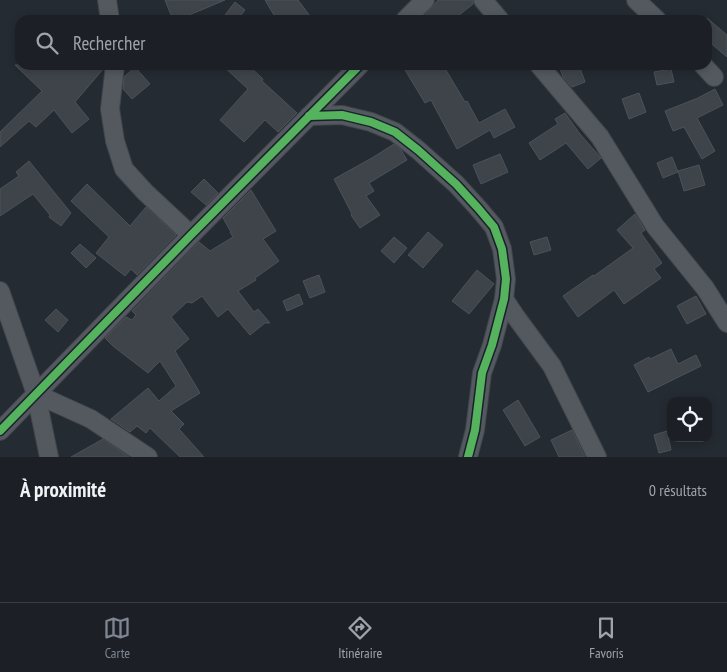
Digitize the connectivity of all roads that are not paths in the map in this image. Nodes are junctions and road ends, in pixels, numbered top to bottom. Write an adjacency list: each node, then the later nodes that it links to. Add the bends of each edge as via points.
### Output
1 (108, 0): 5 (street)
2 (425, 0): 6 (street)
3 (483, 0): 7 (street)
4 (636, 0): 8 (street)
5 (110, 15)
6 (410, 15)
7 (496, 15)
8 (651, 15)
9 (114, 70): 13 (street, via 110,109 124,169)
10 (355, 70): 12 (street)
11 (543, 70): 16 (street, via 600,137 655,226 705,288)
12 (309, 116): 13 (street); 15 (street, via 342,116 371,122 395,132 456,184 494,227 502,249 506,279)
13 (191, 235): 17 (street)
14 (0, 291): 17 (street)
15 (504, 299): 21 (street, via 482,373); 22 (street, via 552,366)
16 (727, 323)
17 (36, 394): 18 (street); 19 (street); 20 (street, via 91,419)
18 (0, 431)
19 (48, 457)
20 (148, 457)
21 (468, 457)
22 (597, 457)

